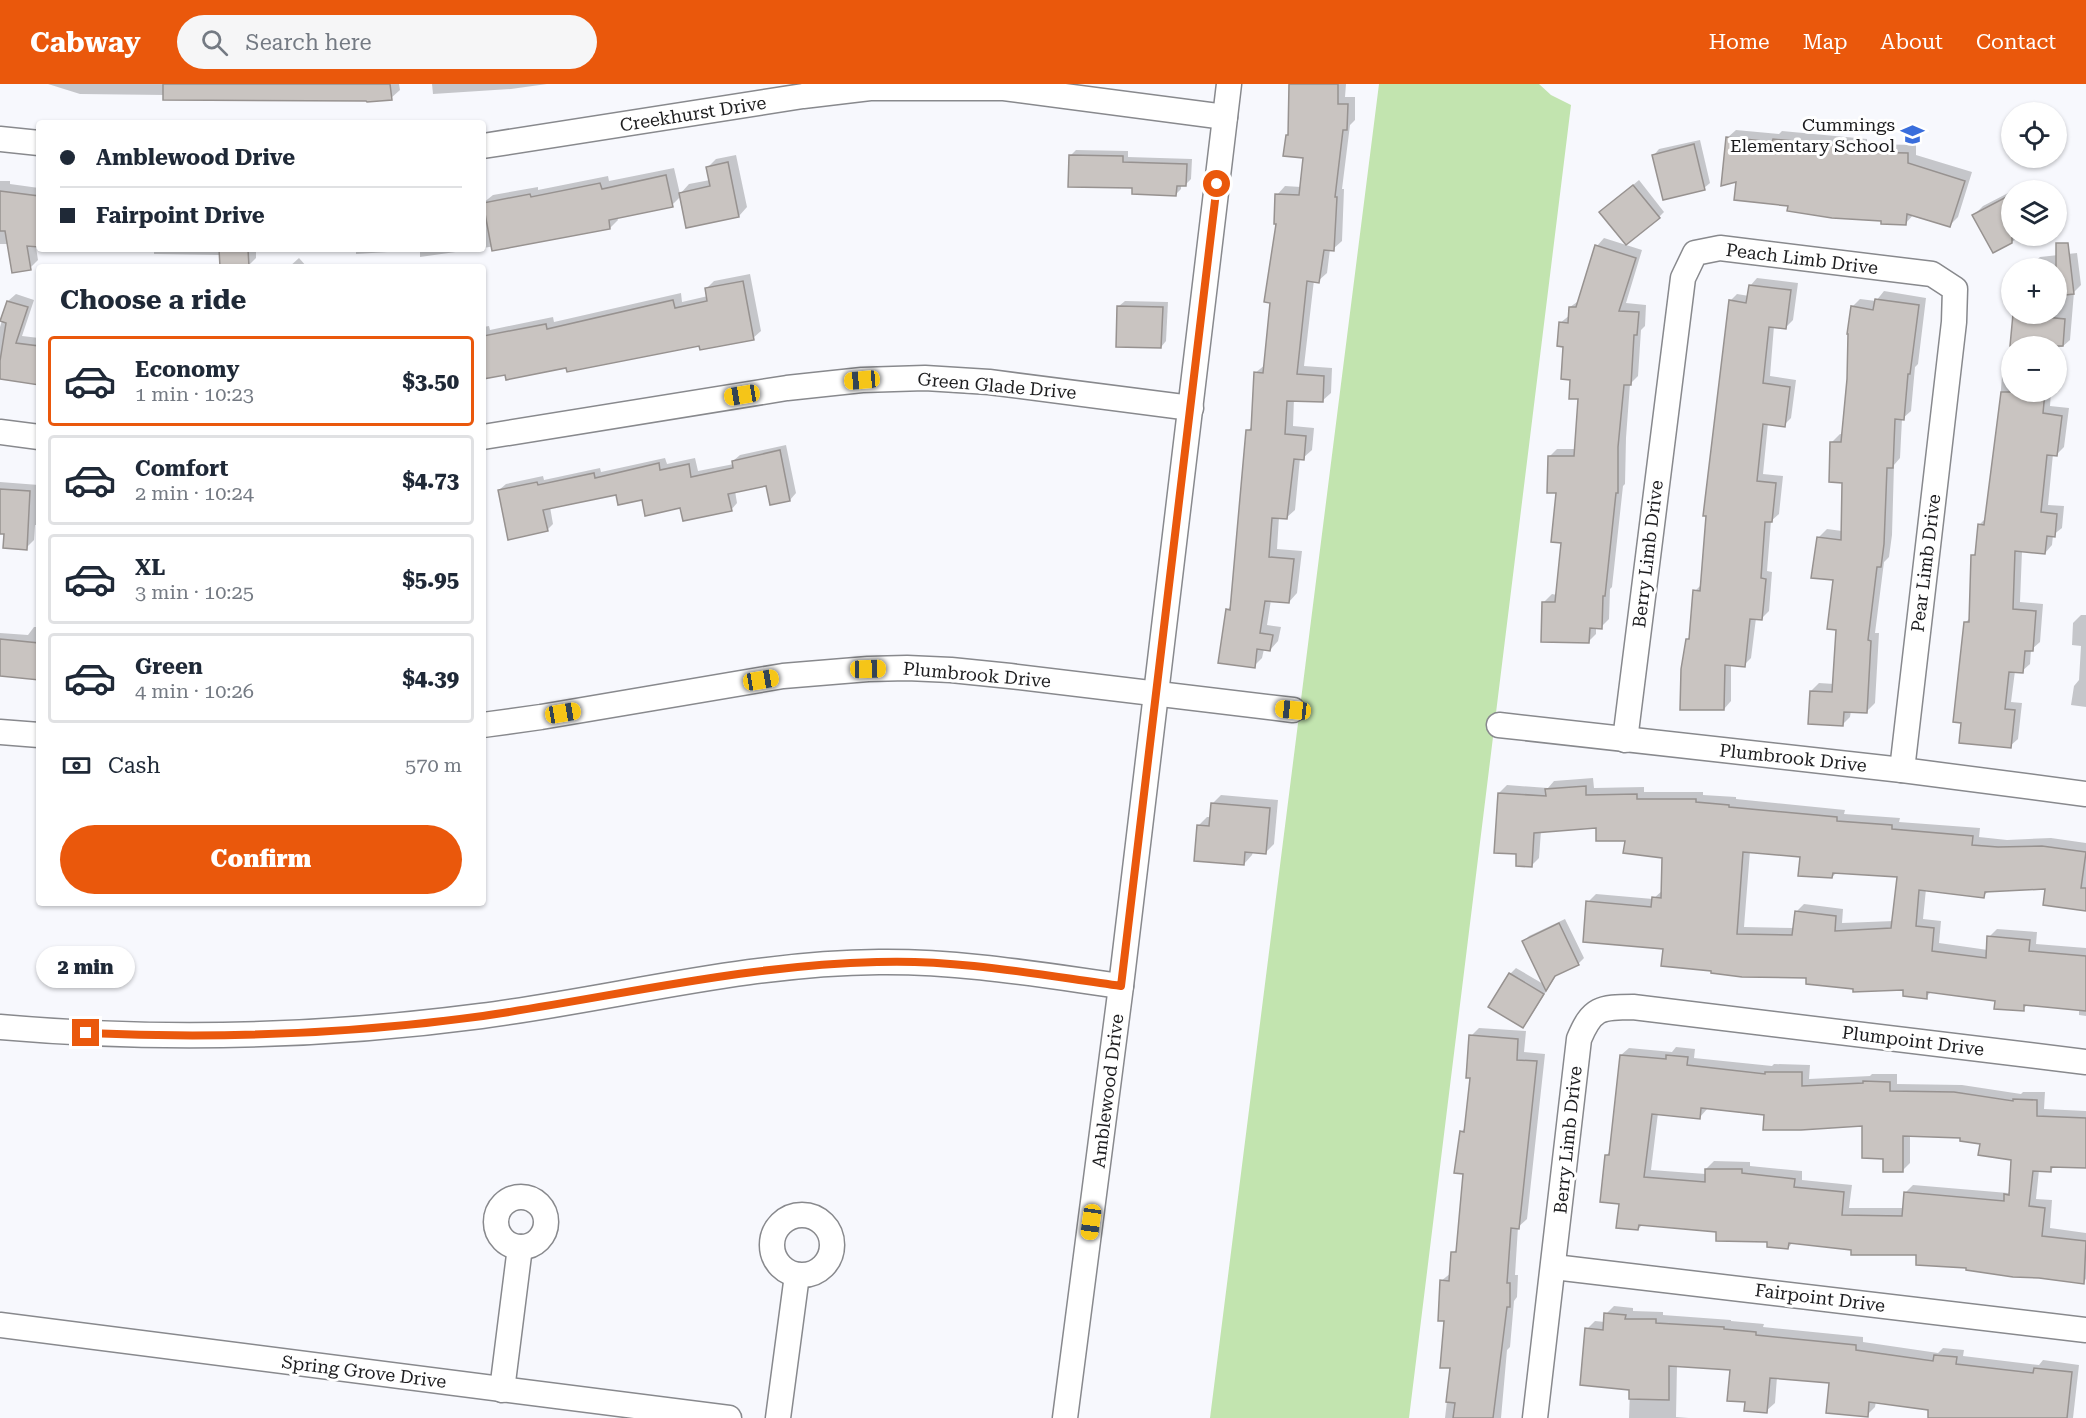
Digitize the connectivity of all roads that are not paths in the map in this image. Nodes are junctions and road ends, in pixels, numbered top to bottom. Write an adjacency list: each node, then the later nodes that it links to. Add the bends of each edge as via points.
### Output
1 (1229, 84): 2 (street, Amblewood Drive)
2 (1225, 117): 5 (street, Creekhurst Drive, via 1004,88 870,88); 8 (street, Amblewood Drive)
3 (0, 139): 4 (street)
4 (36, 143)
5 (486, 146)
6 (1950, 356): 7 (street, Peach Limb Drive, via 1955,289 1932,274 1720,248 1695,253 1683,278); 19 (street, Pear Limb Drive)
7 (1671, 368): 18 (street, Berry Limb Drive)
8 (1191, 408): 11 (street, Green Glade Drive, via 989,382 873,380 787,388); 12 (street, Amblewood Drive)
9 (0, 432): 10 (street)
10 (36, 437)
11 (486, 437)
12 (1155, 694): 13 (street, Plumbrook Drive); 14 (street, Plumbrook Drive, via 951,670 868,669 783,676); 21 (street, Amblewood Drive)
13 (1293, 710)
14 (486, 725)
15 (1499, 725): 18 (street, Plumbrook Drive)
16 (0, 732): 17 (street)
17 (36, 735)
18 (1625, 740): 19 (street, Plumbrook Drive)
19 (1902, 770): 20 (street, Plumbrook Drive)
20 (2086, 794)
21 (1121, 986): 23 (street, via 1004,969 878,962 752,972 482,1016 326,1031 204,1036); 33 (street, Amblewood Drive)
22 (1740, 1020): 24 (street, Plumpoint Drive); 26 (street, Berry Limb Drive, via 1633,1007 1606,1007 1588,1018 1579,1039)
23 (0, 1027)
24 (2086, 1062)
25 (520, 1247): 30 (street)
26 (1554, 1267): 29 (street, Fairpoint Drive); 34 (street, Berry Limb Drive)
27 (797, 1275): 32 (street)
28 (0, 1325): 30 (street, Spring Grove Drive)
29 (2086, 1330)
30 (502, 1390): 31 (street, Spring Grove Drive)
31 (729, 1418)
32 (778, 1418)
33 (1065, 1418)
34 (1535, 1418)

